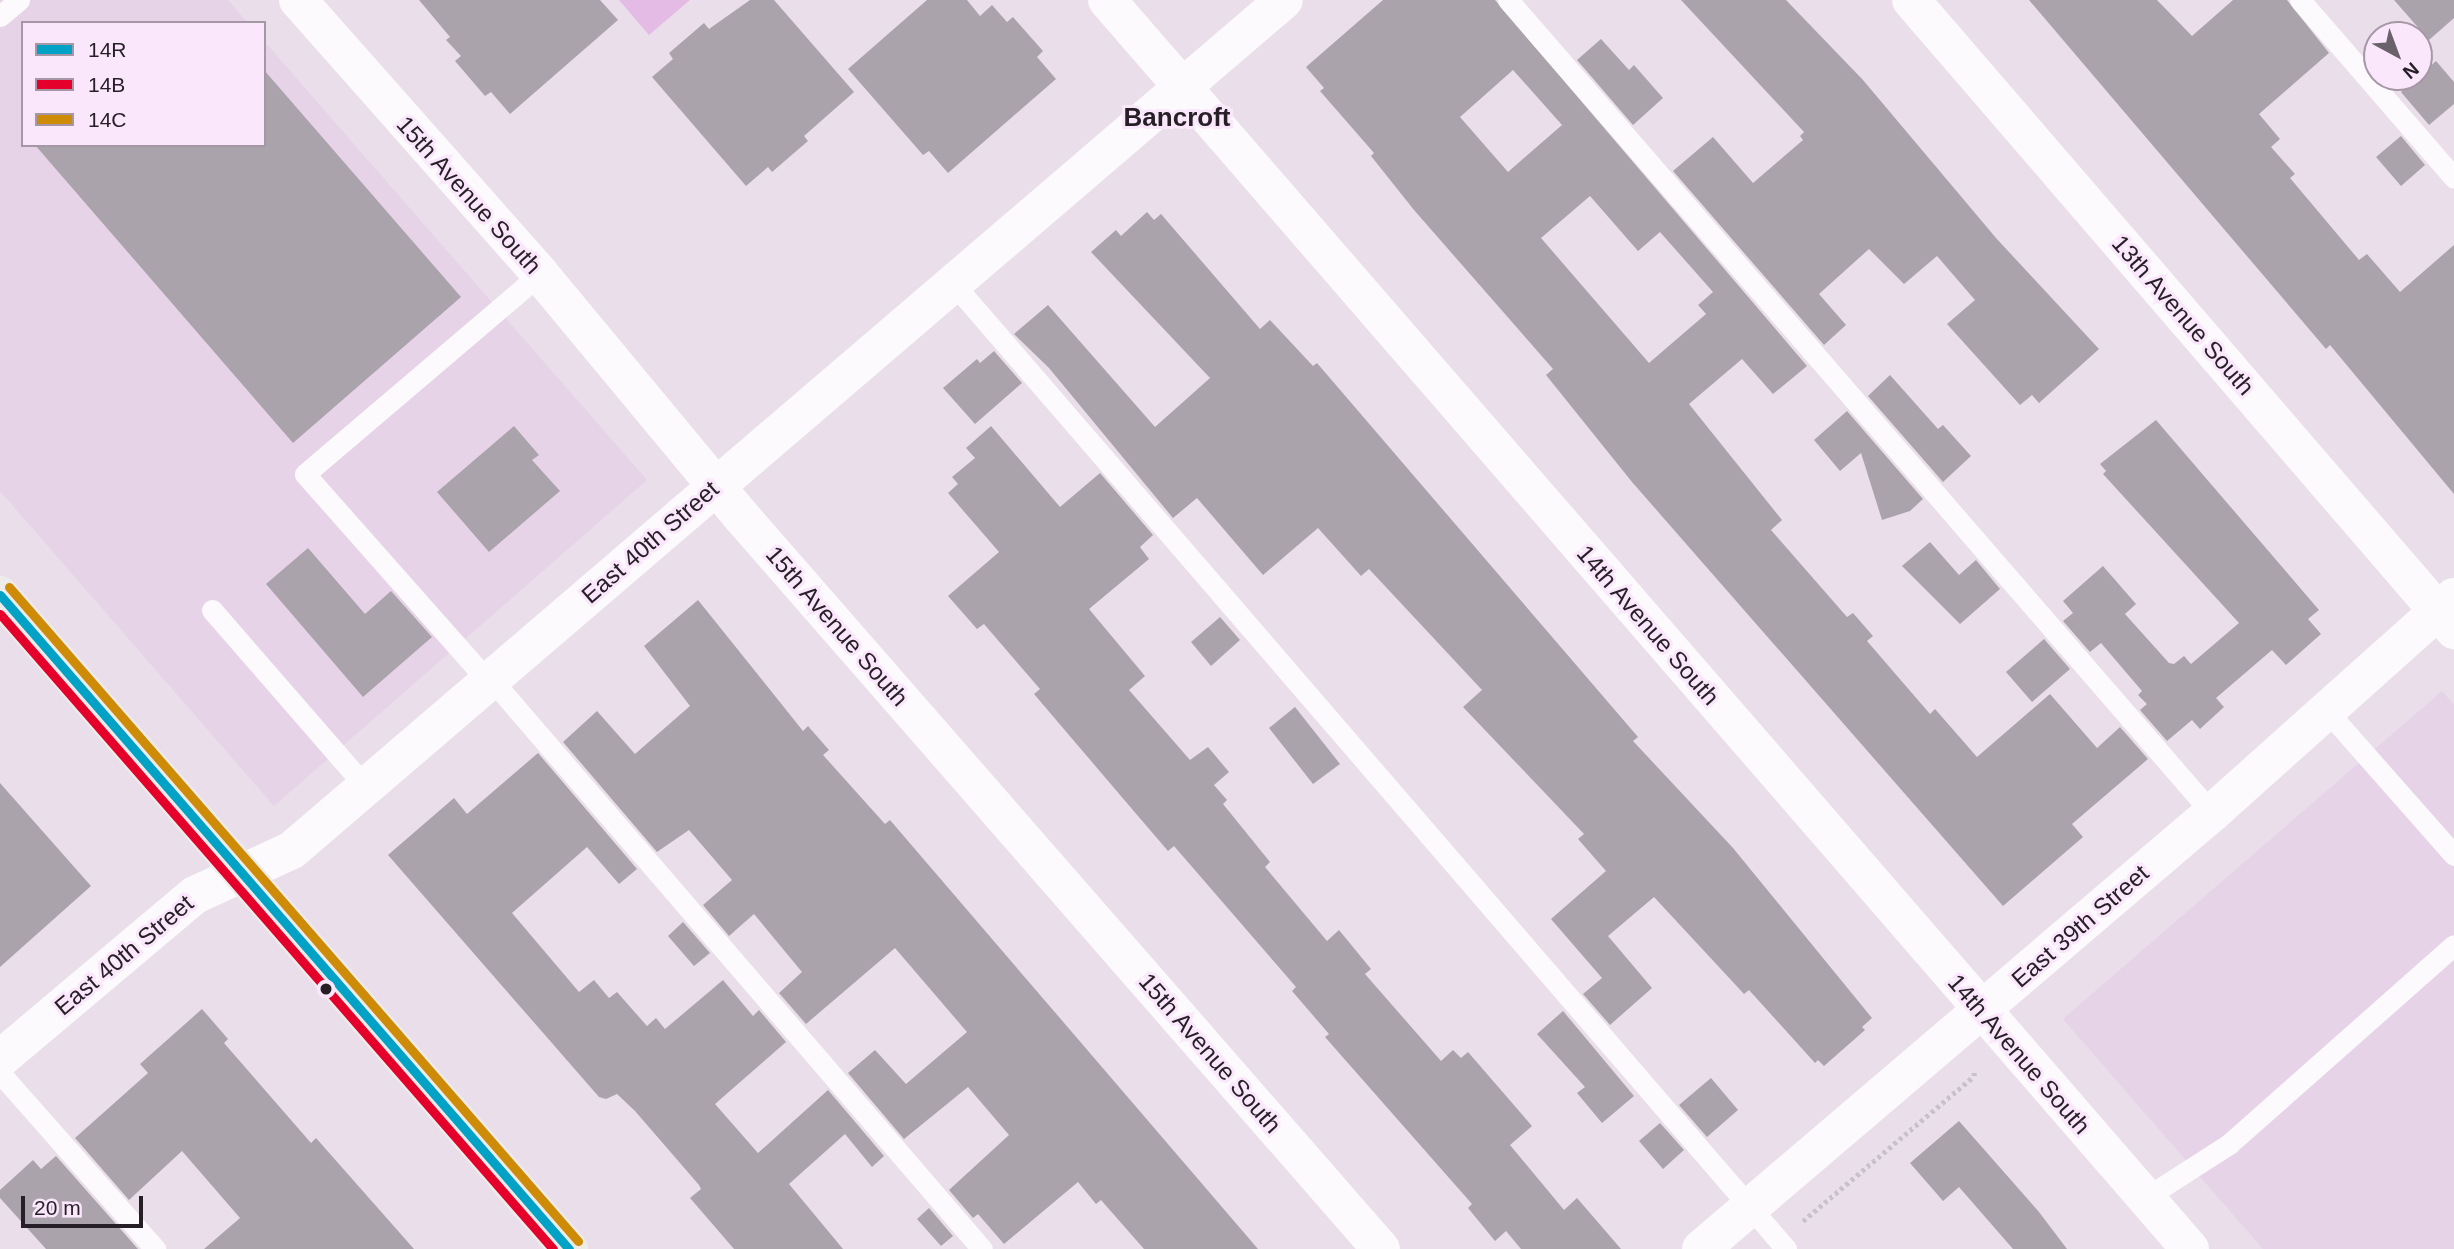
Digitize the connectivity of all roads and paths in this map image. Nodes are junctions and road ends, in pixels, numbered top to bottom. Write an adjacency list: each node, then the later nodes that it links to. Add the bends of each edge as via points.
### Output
1 (19, 0): 8 (lane)
2 (298, 0): 11 (street, 15th Avenue South)
3 (1107, 0): 9 (street, 14th Avenue South)
4 (1284, 0): 9 (street, East 40th Street)
5 (1508, 0): 20 (lane)
6 (1912, 0): 16 (street, 13th Avenue South)
7 (2300, 0): 10 (lane)
8 (0, 16)
9 (1183, 87): 12 (street, East 40th Street); 24 (street, 14th Avenue South)
10 (2454, 178)
11 (540, 274): 13 (street, 15th Avenue South); 17 (lane, via 305,474)
12 (952, 282): 13 (street, East 40th Street); 29 (lane)
13 (716, 486): 17 (street, East 40th Street); 34 (street, 15th Avenue South)
14 (0, 595): 22 (street)
15 (212, 610): 19 (lane)
16 (2448, 613): 18 (street, East 39th Street)
17 (489, 680): 19 (street, East 40th Street); 33 (lane)
18 (2327, 711): 20 (street, East 39th Street); 21 (lane)
19 (366, 786): 22 (street, East 40th Street, via 292,850)
20 (2212, 813): 24 (street, East 39th Street)
21 (2454, 855)
22 (242, 873): 25 (street, East 40th Street, via 195,895); 32 (street)
23 (2454, 945): 28 (lane, via 2229,1144)
24 (1980, 1009): 28 (street, 14th Avenue South); 29 (street, East 39th Street)
25 (0, 1059)
26 (1973, 1063): 30 (path, via 1974,1076)
27 (0, 1073): 31 (lane)
28 (2146, 1198): 36 (street, 14th Avenue South)
29 (1750, 1208): 30 (lane); 35 (street, East 39th Street)
30 (1782, 1245)
31 (155, 1249)
32 (569, 1249)
33 (982, 1249)
34 (1381, 1249)
35 (1702, 1249)
36 (2190, 1249)

